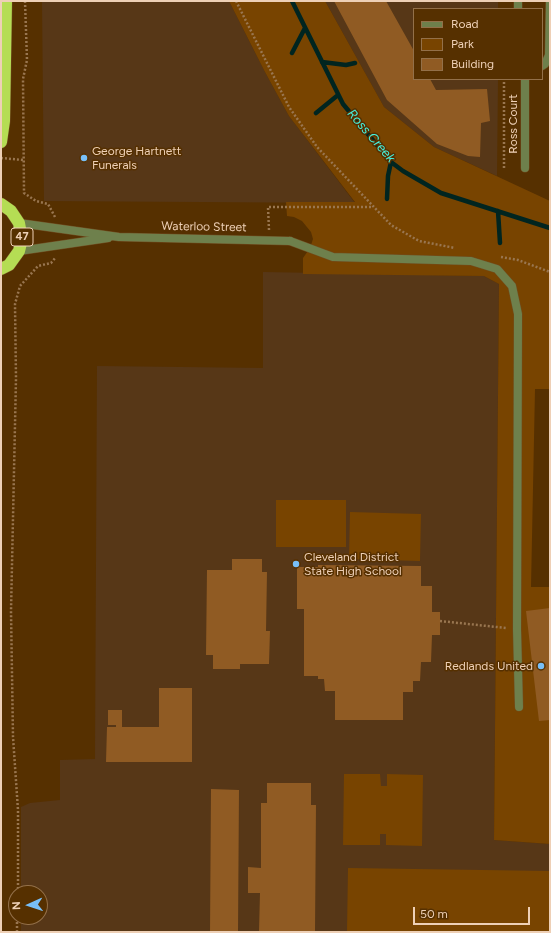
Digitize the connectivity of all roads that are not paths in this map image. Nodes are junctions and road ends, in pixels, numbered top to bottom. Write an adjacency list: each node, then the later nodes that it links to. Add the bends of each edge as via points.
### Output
1 (6, 1): 5 (highway, via 4,121)
2 (550, 1): 3 (street, via 549,55)
3 (543, 64)
4 (525, 80): 6 (street, Ross Court)
5 (1, 142)
6 (525, 168)
7 (1, 204): 8 (highway, 47, via 11,211)
8 (19, 223): 9 (street, Waterloo Street); 10 (highway, 47, via 22,239)
9 (118, 237): 10 (street, Waterloo Street); 12 (street, Waterloo Street, via 290,241 333,257 471,261 497,269 512,286 518,314)
10 (19, 251): 11 (highway, 47, via 9,265)
11 (1, 269)
12 (519, 707)

